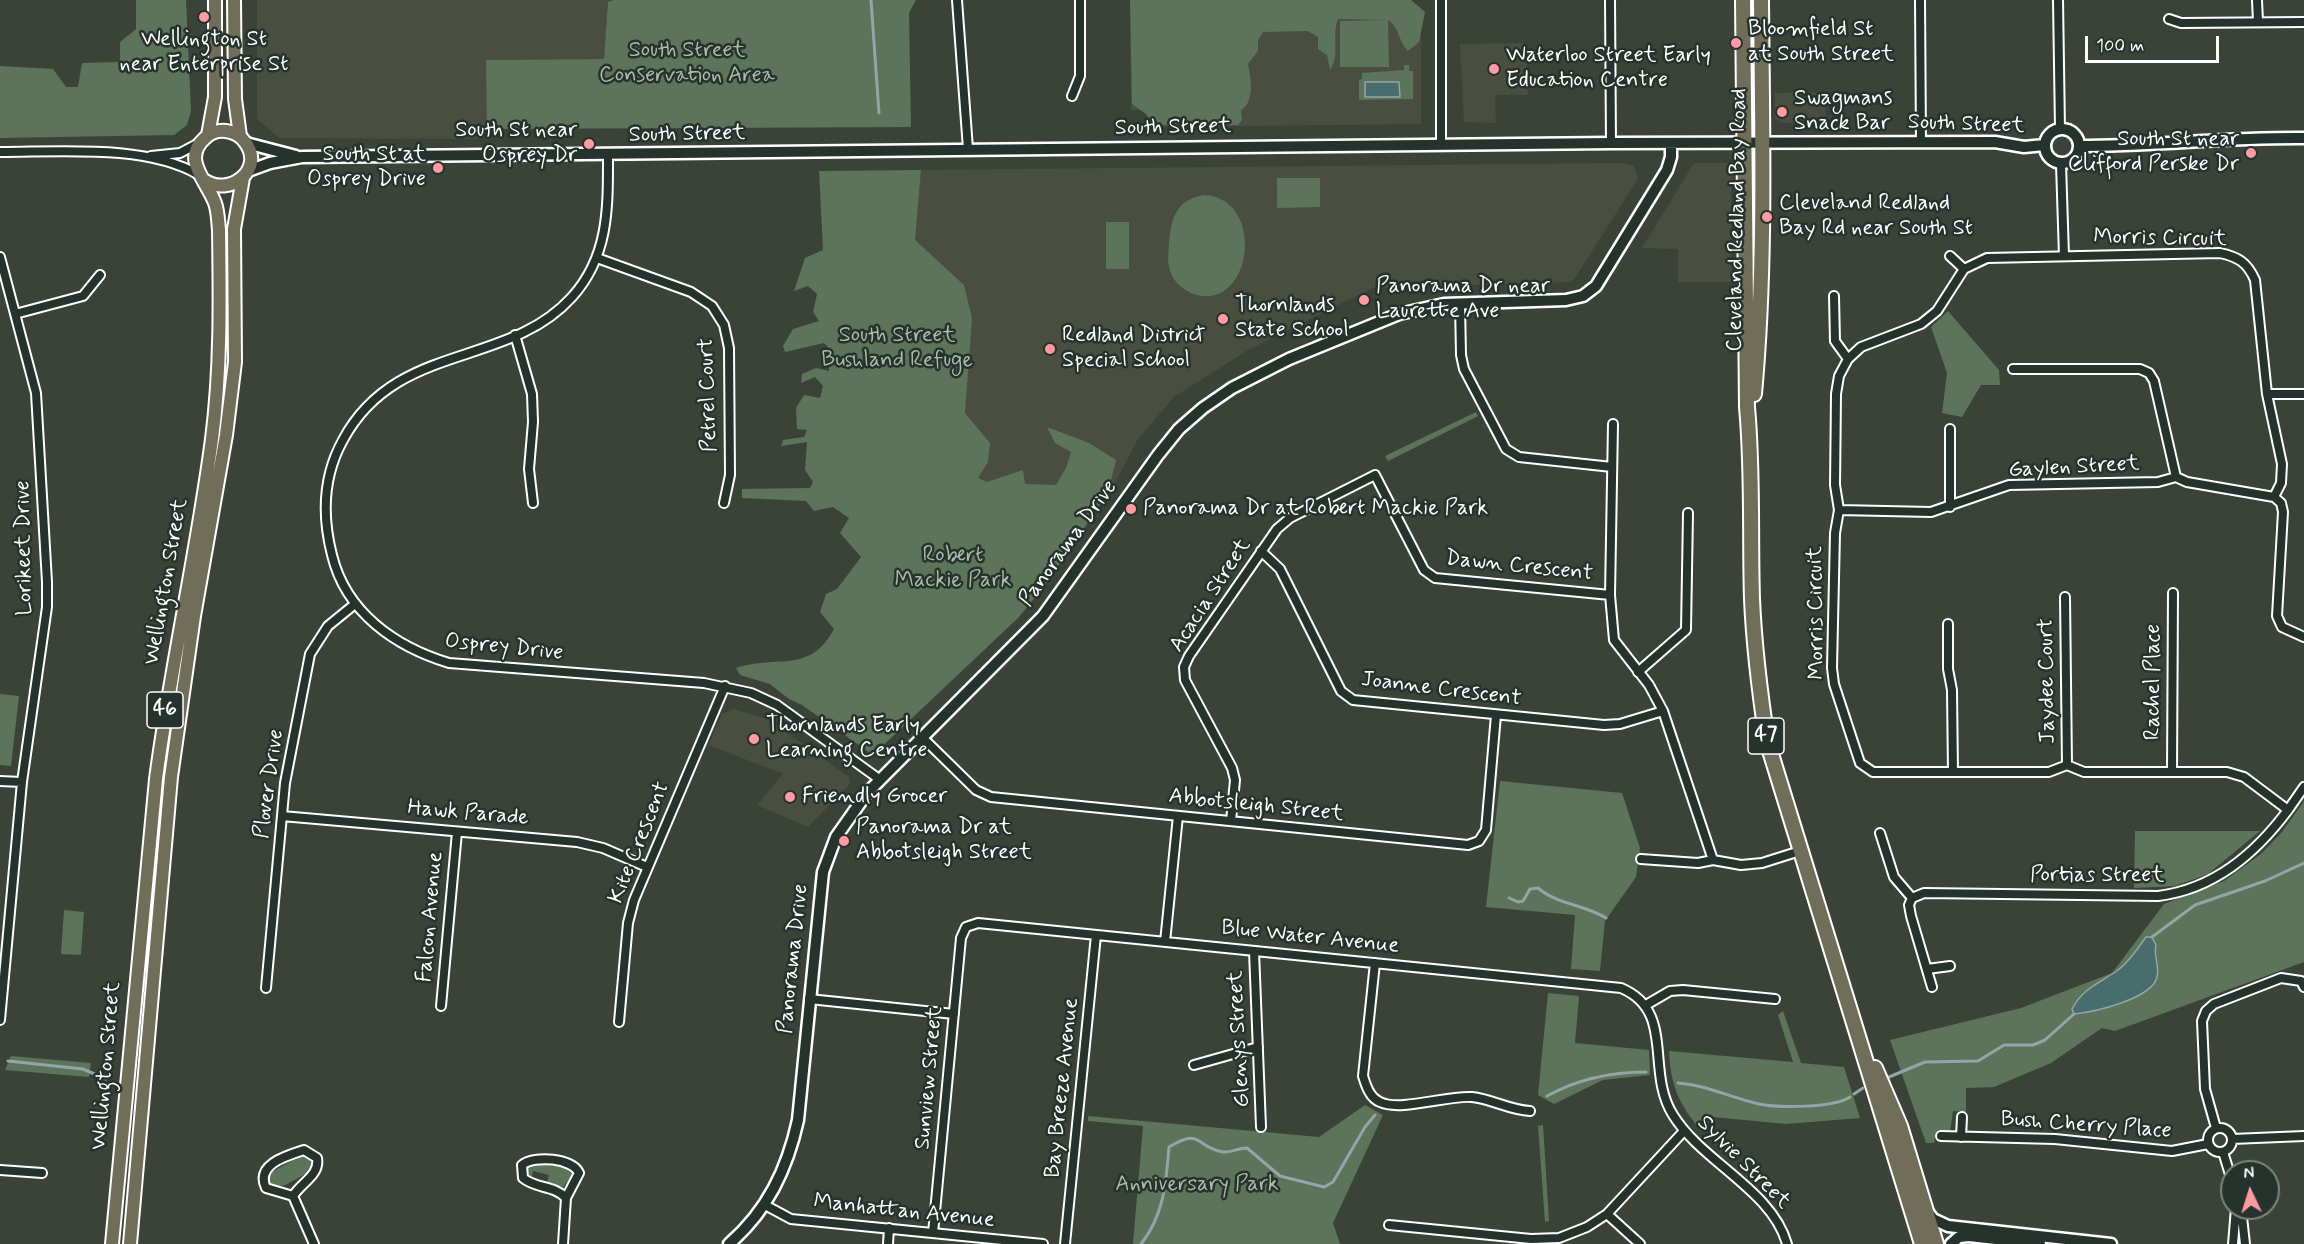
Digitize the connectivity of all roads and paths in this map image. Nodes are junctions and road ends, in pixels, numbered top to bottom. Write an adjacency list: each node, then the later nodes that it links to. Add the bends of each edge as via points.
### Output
1 (215, 0): 18 (main road, Wellington Street / 46, via 215,97)
2 (234, 0): 19 (main road, Wellington Street / 46, via 235,99)
3 (957, 0): 28 (street)
4 (1080, 0): 15 (street, via 1080,76)
5 (1441, 0): 24 (street)
6 (1610, 0): 21 (street)
7 (1743, 0): 22 (highway, Cleveland Redland Bay Road / 47)
8 (1761, 0): 23 (highway, Cleveland Redland Bay Road / 47)
9 (1920, 0): 20 (street)
10 (2058, 0): 16 (street)
11 (2257, 0): 13 (street)
12 (2169, 19): 13 (street, via 2181,23)
13 (2258, 22): 14 (street)
14 (2304, 22)
15 (1072, 96)
16 (2060, 129): 26 (street, South Street, via 2049,134); 27 (street, via 2073,133)
17 (2304, 138): 27 (street)
18 (204, 139): 19 (main road, via 225,131); 31 (street, via 180,153); 35 (main road, Wellington Street / 46, via 195,156)
19 (243, 140): 32 (street, South Street); 34 (main road, Wellington Street / 46, via 250,152)
20 (1921, 142): 23 (street, South Street); 26 (street, South Street)
21 (1611, 143): 24 (street, South Street); 25 (street, South Street)
22 (1743, 143): 23 (street, South Street); 25 (street, South Street); 52 (highway, Cleveland Redland Bay Road / 47)
23 (1762, 143): 52 (highway, Cleveland Redland Bay Road / 47, via 1758,348)
24 (1442, 144): 28 (street, South Street)
25 (1671, 144): 43 (street, Panorama Drive, via 1667,170 1591,291 1566,300)
26 (2044, 145): 33 (street, South Street, via 2047,156)
27 (2079, 146): 33 (street, via 2074,159)
28 (968, 149): 30 (street, South Street)
29 (0, 152): 31 (street)
30 (608, 156): 32 (street, South Street); 39 (street, Osprey Drive, via 609,212)
31 (140, 157): 35 (street, via 182,165)
32 (302, 157): 34 (street, South Street, via 270,163)
33 (2061, 164): 37 (street)
34 (246, 174): 35 (main road, via 226,187); 139 (main road, Wellington Street / 46, via 234,229 235,362 226,435 171,777)
35 (202, 177): 138 (main road, Wellington Street / 46, via 216,205 219,230 216,391 156,779)
36 (1950, 256): 40 (street)
37 (2064, 256): 40 (street, Morris Circuit, via 1987,258); 48 (street, Morris Circuit, via 2220,253 2249,265 2255,280)
38 (0, 257): 44 (street, Lorikeet Drive)
39 (597, 258): 45 (street, Osprey Drive, via 573,296 555,314); 58 (street, Petrel Court, via 691,292 712,306 724,325 729,348 730,475)
40 (1964, 269): 46 (street, via 1937,311 1921,324 1873,341)
41 (100, 275): 44 (street, via 83,296)
42 (1834, 296): 46 (street, via 1835,340)
43 (1460, 304): 53 (street, via 1464,369 1506,449 1519,457); 73 (street, Panorama Drive, via 1429,306 1370,323 1288,359 1203,408 1158,455 1043,616)
44 (15, 314): 79 (street, Lorikeet Drive, via 36,393 47,582 47,607)
45 (514, 335): 57 (street, via 532,394 534,422 529,469); 66 (street, Osprey Drive, via 411,374 369,403 351,426 336,452 325,507 333,562)
46 (1848, 359): 60 (street, Morris Circuit, via 1836,394 1835,485)
47 (2013, 369): 55 (street, via 2140,369 2149,373)
48 (2267, 394): 49 (street); 56 (street, Morris Circuit, via 2282,464 2281,483)
49 (2304, 394)
50 (1613, 424): 53 (street)
51 (1950, 429): 59 (street)
52 (1750, 441): 87 (highway, Cleveland Redland Bay Road / 47, via 1752,600 1758,679 1767,741)
53 (1612, 467): 64 (street)
54 (1375, 476): 62 (street, Acacia Street, via 1290,518 1276,529); 64 (street, Dawn Crescent, via 1424,570 1435,578)
55 (2176, 477): 56 (street, Gaylen Street); 59 (street, Gaylen Street, via 2158,482 2009,485)
56 (2274, 497): 68 (street, via 2283,512 2277,616 2282,627)
57 (533, 503)
58 (724, 503)
59 (1950, 507): 60 (street, Gaylen Street, via 1931,512)
60 (1839, 510): 75 (street, Morris Circuit, via 1834,533 1832,668 1860,763 1873,772)
61 (1688, 513): 69 (street, via 1686,630)
62 (1261, 551): 72 (street, Joanne Crescent, via 1280,569 1341,691 1353,700); 84 (street, Acacia Street, via 1184,667 1185,680 1232,768 1235,780)
63 (2173, 593): 76 (street, Rachel Place)
64 (1610, 595): 69 (street, Dawn Crescent, via 1614,640)
65 (2065, 597): 74 (street, Jaydee Court)
66 (355, 604): 70 (street, Osprey Drive, via 395,642 449,663); 82 (street, Plover Drive, via 328,626 310,654)
67 (1948, 624): 75 (street)
68 (2304, 637)
69 (1638, 672): 71 (street, Dawn Crescent)
70 (725, 686): 77 (street, Osprey Drive, via 777,705); 90 (street, Kite Crescent)
71 (1663, 711): 72 (street, Joanne Crescent, via 1604,725); 89 (street, Dawn Crescent)
72 (1496, 715): 84 (street, Abbotsleigh Street, via 1486,830 1479,841 1467,845)
73 (924, 739): 77 (street, Panorama Drive); 83 (street, Abbotsleigh Street, via 983,795)
74 (2067, 765): 75 (street, Morris Circuit, via 2049,772); 76 (street, Morris Circuit, via 2084,772)
75 (1953, 772)
76 (2172, 772): 81 (street, Morris Circuit, via 2227,772 2244,777)
77 (879, 779): 102 (street, Panorama Drive, via 849,815 827,859 820,886)
78 (0, 781): 79 (street)
79 (22, 782): 108 (street, Lorikeet Drive)
80 (2304, 787): 81 (street)
81 (2288, 810): 91 (street, Portias Street, via 2249,855 2200,886 2178,894 1924,893)
82 (282, 816): 85 (street, Hawk Parade); 101 (street, Plover Drive)
83 (1178, 816): 84 (street, Abbotsleigh Street); 94 (street)
84 (1231, 821)
85 (457, 832): 90 (street, Hawk Parade, via 577,842 603,848); 105 (street, Falcon Avenue)
86 (1880, 833): 91 (street, via 1894,878)
87 (1800, 851): 89 (street, via 1751,864); 107 (highway, Cleveland Redland Bay Road / 47)
88 (1641, 859): 89 (street, via 1698,863)
89 (1713, 860)
90 (647, 867): 109 (street, Kite Crescent, via 628,923)
91 (1912, 898): 98 (street, via 1911,916)
92 (966, 927): 93 (street, Blue Water Avenue, via 978,923); 106 (street, Sunview Street, via 961,938)
93 (1096, 935): 94 (street, Blue Water Avenue); 145 (street, Bay Breeze Avenue)
94 (1166, 942): 95 (street, Blue Water Avenue)
95 (1254, 951): 96 (street, Blue Water Avenue); 110 (street, Glenys Street)
96 (1375, 963): 104 (street, Blue Water Avenue, via 1621,988 1634,993); 112 (street, via 1363,1076 1368,1091 1379,1102 1392,1105 1470,1097 1512,1110)
97 (1950, 966): 98 (street)
98 (1927, 969): 99 (street)
99 (1932, 987)
100 (2304, 987): 116 (street, via 2301,981 2281,978 2214,1004 2206,1011 2202,1021 2205,1089)
101 (266, 988)
102 (809, 999): 106 (street); 130 (street, Panorama Drive, via 798,1120 791,1151)
103 (1775, 999): 104 (street, via 1683,990 1664,994)
104 (1646, 1005): 117 (street, Sylvie Street, via 1656,1026 1663,1095)
105 (441, 1006)
106 (954, 1014): 137 (street, Sunview Street)
107 (1854, 1019): 115 (highway, Cleveland Redland Bay Road / 47); 128 (highway, Cleveland Redland Bay Road / 47)
108 (0, 1020)
109 (619, 1022)
110 (1258, 1047): 111 (street); 114 (street, Glenys Street)
111 (1194, 1065)
112 (1530, 1111)
113 (1962, 1118): 120 (street)
114 (1261, 1126)
115 (1900, 1126): 128 (highway, via 1893,1127 1892,1132); 131 (highway, Cleveland Redland Bay Road / 47)
116 (2216, 1128): 121 (street, via 2224,1129); 122 (street, via 2208,1136)
117 (1684, 1131): 132 (street); 147 (street, Sylvie Street, via 1767,1207)
118 (1941, 1136): 120 (street, Bush Cherry Place)
119 (2304, 1136): 121 (street)
120 (1961, 1137): 122 (street, Bush Cherry Place, via 2055,1139 2172,1151)
121 (2232, 1139): 123 (street)
122 (2208, 1144): 123 (street, via 2216,1152)
123 (2223, 1152): 124 (street)
124 (2225, 1160)
125 (0, 1170): 126 (street)
126 (42, 1173)
127 (293, 1196): 127 (street, via 266,1188 262,1180 264,1171 268,1165 296,1152 313,1153 318,1167); 140 (street)
128 (1908, 1197): 148 (highway, Cleveland Redland Bay Road / 47)
129 (566, 1198): 129 (street, via 559,1191 529,1183 523,1178 522,1165 533,1159 577,1167 579,1173); 141 (street)
130 (765, 1205): 136 (street, Manhattan Avenue, via 791,1219); 142 (street, Panorama Drive)
131 (1925, 1208): 149 (highway, Cleveland Redland Bay Road / 47); 152 (street, via 1933,1219 1948,1226)
132 (1607, 1214): 135 (street, via 1573,1233 1540,1239); 146 (street)
133 (2235, 1220): 153 (street)
134 (2242, 1220): 154 (street)
135 (1389, 1225)
136 (890, 1228): 137 (street, Manhattan Avenue); 143 (street)
137 (933, 1233): 144 (street, Manhattan Avenue)
138 (112, 1244)
139 (130, 1244)
140 (314, 1244)
141 (563, 1244)
142 (729, 1244)
143 (888, 1244)
144 (1043, 1244)
145 (1065, 1244)
146 (1640, 1244)
147 (1787, 1244)
148 (1922, 1244)
149 (1936, 1244)
150 (1951, 1244): 151 (street, via 1959,1237 1969,1236)
151 (2040, 1244)
152 (2111, 1244)
153 (2233, 1244)
154 (2245, 1244)

